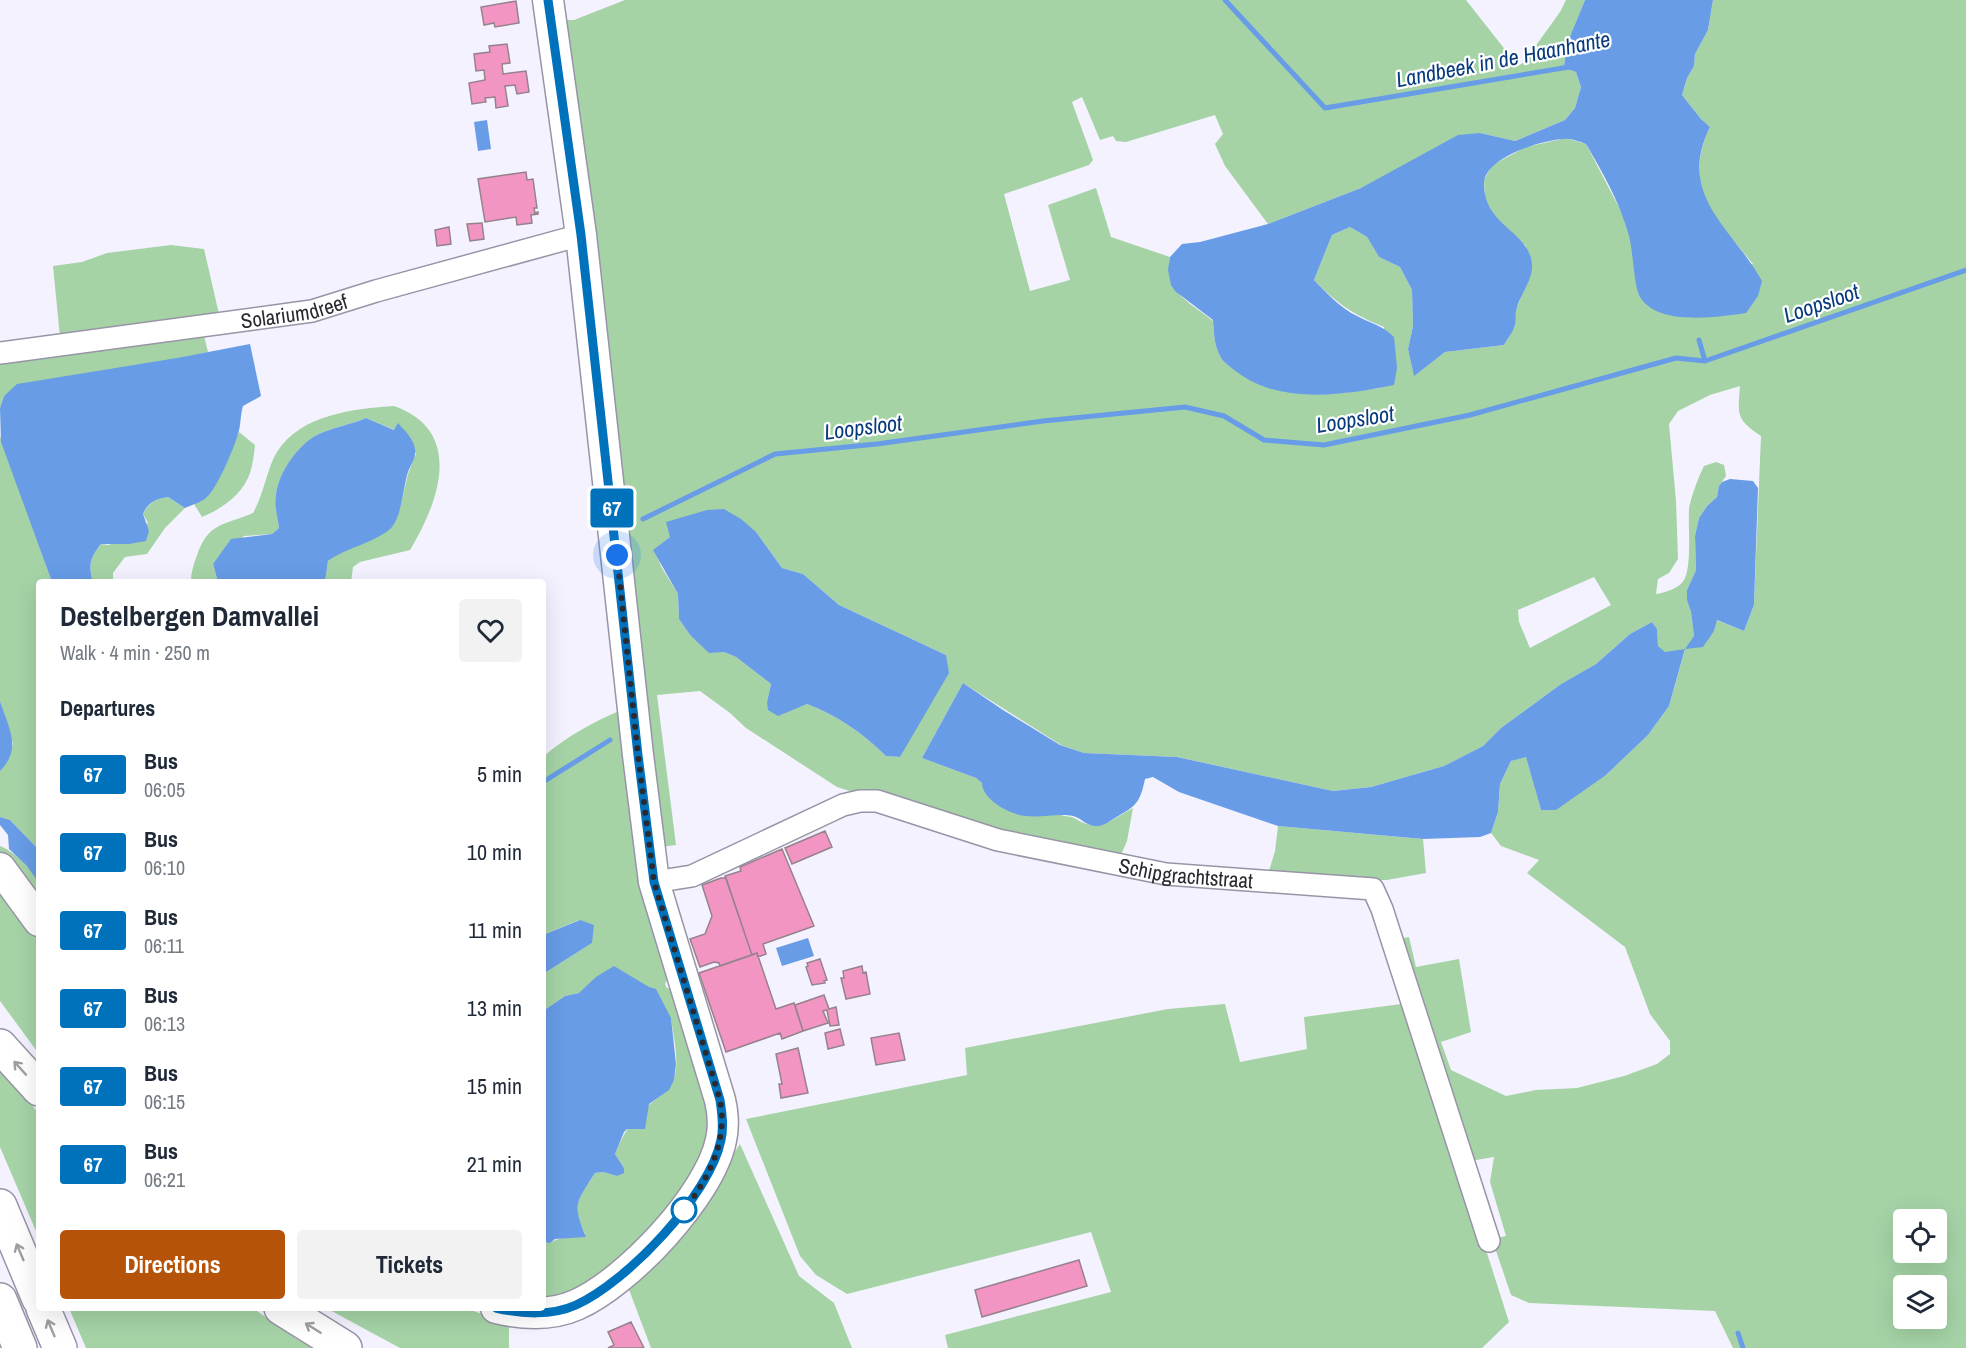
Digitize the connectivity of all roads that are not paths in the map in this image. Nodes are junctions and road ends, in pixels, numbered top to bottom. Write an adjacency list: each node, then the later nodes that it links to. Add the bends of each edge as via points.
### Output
1 (548, 0): 2 (street)
2 (581, 235): 3 (street, Solariumdreef, via 312,312); 5 (street)
3 (0, 352)
4 (0, 868): 6 (street)
5 (654, 882): 10 (street, Schipgrachtstraat, via 692,876 843,805 878,801 998,840 1166,874 1373,889); 15 (street, via 720,1100 721,1141 708,1174 685,1209 613,1284 575,1306 550,1312)
6 (36, 917)
7 (0, 1046): 8 (highway, one-way to 7)
8 (36, 1086)
9 (0, 1206): 11 (highway, one-way to 9)
10 (1489, 1241)
11 (36, 1292)
12 (0, 1300): 16 (highway)
13 (44, 1311): 17 (highway, one-way to 13)
14 (285, 1311): 18 (highway, one-way to 14)
15 (508, 1311)
16 (20, 1348)
17 (60, 1348)
18 (345, 1348)

